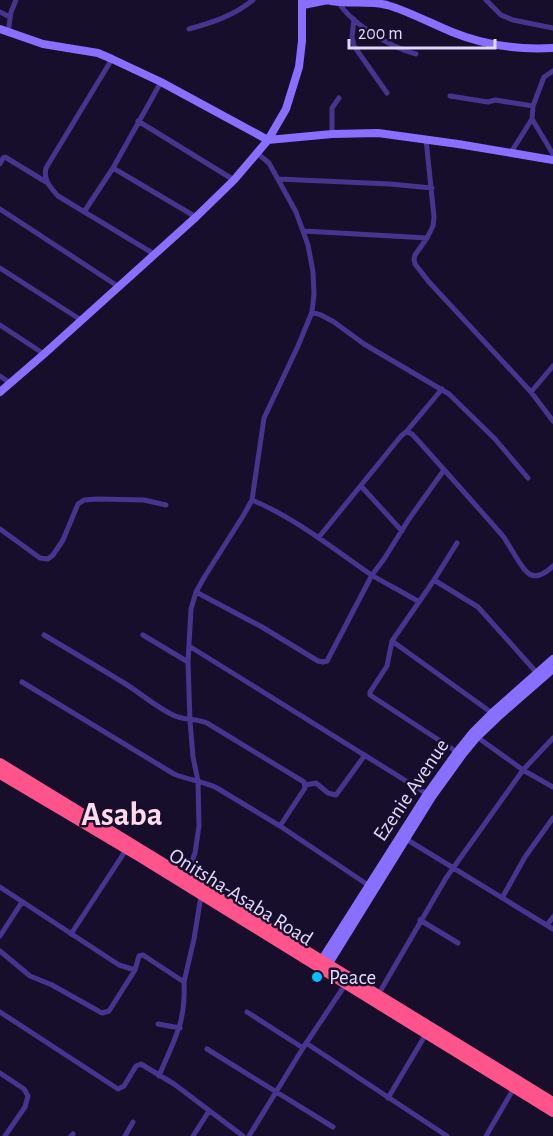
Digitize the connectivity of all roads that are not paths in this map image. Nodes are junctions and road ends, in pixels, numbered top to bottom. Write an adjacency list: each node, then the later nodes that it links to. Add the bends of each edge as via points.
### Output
1 (16, 0): 9 (street)
2 (253, 0): 13 (street, via 217,22)
3 (328, 0): 6 (street); 7 (street)
4 (486, 0): 11 (street, via 501,15)
5 (366, 1): 7 (street); 15 (street, via 388,5 479,41)
6 (303, 3): 29 (street, via 298,67 286,109)
7 (339, 3): 10 (street)
8 (0, 12): 9 (street)
9 (10, 16): 14 (street)
10 (354, 20): 16 (street, via 376,36); 20 (street, via 354,46)
11 (553, 28)
12 (0, 29): 14 (street)
13 (189, 29)
14 (8, 33): 17 (street)
15 (553, 48)
16 (416, 54)
17 (112, 59): 19 (street); 39 (street, via 46,168)
18 (553, 71): 23 (street, via 544,77)
19 (161, 82): 25 (street); 29 (street)
20 (387, 93)
21 (450, 96): 23 (street)
22 (339, 98): 26 (street, via 332,108)
23 (534, 106): 24 (street)
24 (532, 119): 30 (street); 32 (street)
25 (138, 121): 36 (street); 38 (street)
26 (332, 134): 27 (street); 29 (street)
27 (426, 139): 32 (street); 40 (street)
28 (553, 139): 30 (street)
29 (268, 140): 31 (street)
30 (547, 144): 33 (street)
31 (257, 153): 37 (street, via 269,163); 38 (street)
32 (510, 154): 34 (street)
33 (553, 154)
34 (553, 160)
35 (0, 164): 39 (street, via 5,157)
36 (112, 168): 42 (street); 43 (street)
37 (278, 179): 40 (street); 44 (street)
38 (234, 180): 43 (street)
39 (46, 182): 42 (street, via 58,196)
40 (432, 188): 45 (street, via 434,217)
41 (0, 209): 48 (street)
42 (84, 212): 46 (street)
43 (196, 217): 46 (street)
44 (303, 231): 45 (street); 49 (street, via 313,272)
45 (427, 238): 58 (street, via 415,255 415,264)
46 (154, 254): 48 (street)
47 (0, 268): 50 (street)
48 (119, 287): 50 (street)
49 (312, 312): 56 (street); 64 (street, via 264,418)
50 (81, 320): 52 (street)
51 (0, 325): 52 (street)
52 (44, 354): 55 (street)
53 (553, 366): 58 (street)
54 (0, 376): 55 (street)
55 (10, 383): 57 (street)
56 (442, 389): 60 (street); 62 (street, via 473,416)
57 (0, 392)
58 (531, 392): 59 (street)
59 (553, 421)
60 (406, 432): 61 (street); 63 (street)
61 (444, 470): 67 (street); 70 (street, via 504,538 527,572 534,576)
62 (528, 478)
63 (361, 486): 67 (street); 68 (street)
64 (252, 500): 68 (street); 73 (street)
65 (166, 505): 66 (street, via 144,500 84,500 78,504 53,555 44,560)
66 (0, 529)
67 (402, 531): 71 (street)
68 (319, 537): 71 (street)
69 (457, 543): 72 (street)
70 (553, 566)
71 (372, 575): 73 (street, via 323,662); 74 (street)
72 (434, 580): 74 (street); 82 (street, via 478,607)
73 (196, 592): 78 (street)
74 (419, 602): 77 (street)
75 (44, 635): 85 (street, via 160,708)
76 (143, 635): 80 (street)
77 (392, 641): 84 (street); 88 (street, via 387,666 370,696)
78 (189, 646): 80 (street); 89 (street)
79 (553, 659): 82 (street, Ezenie Avenue)
80 (188, 662): 85 (street)
81 (553, 669): 86 (street, Ezenie Avenue)
82 (537, 673): 84 (street, Ezenie Avenue)
83 (22, 682): 93 (street, via 174,774)
84 (492, 713): 88 (street, Ezenie Avenue)
85 (190, 721): 93 (street); 94 (street, via 207,723)
86 (477, 737): 91 (street); 100 (street, Ezenie Avenue)
87 (553, 738): 91 (street)
88 (457, 752): 97 (street, Ezenie Avenue)
89 (365, 755): 94 (street, via 336,795 316,783); 97 (street)
90 (0, 763): 96 (highway)
91 (523, 770): 95 (street); 102 (street)
92 (0, 774): 96 (highway, Onitsha-Asaba Road)
93 (198, 781): 99 (street, via 217,788); 103 (street, via 199,826)
94 (305, 785): 99 (street)
95 (553, 787)
96 (35, 790): 101 (highway, Onitsha-Asaba Road); 103 (highway)
97 (427, 794): 104 (street, Ezenie Avenue)
98 (553, 818): 107 (street)
99 (280, 826): 104 (street)
100 (406, 839): 102 (street); 116 (street, Ezenie Avenue)
101 (126, 850): 106 (highway, Onitsha-Asaba Road); 112 (street)
102 (454, 868): 107 (street); 110 (street)
103 (186, 877): 116 (highway)
104 (368, 885): 116 (street, Ezenie Avenue)
105 (0, 887): 108 (street)
106 (201, 896): 118 (street); 119 (highway, Onitsha-Asaba Road)
107 (502, 898): 111 (street)
108 (22, 902): 112 (street); 113 (street)
109 (553, 917): 111 (street)
110 (420, 920): 114 (street); 120 (street)
111 (550, 927)
112 (71, 934): 117 (street, via 119,965)
113 (0, 936)
114 (458, 943)
115 (0, 951): 117 (street, via 30,976 102,1013 109,1011)
116 (324, 963): 120 (highway)
117 (135, 970): 118 (street, via 139,956 143,955)
118 (184, 982): 124 (street)
119 (345, 985): 125 (highway, Onitsha-Asaba Road); 126 (street)
120 (378, 995): 133 (highway)
121 (0, 1012): 129 (street, via 118,1089 138,1064)
122 (247, 1012): 126 (street)
123 (158, 1024): 124 (street)
124 (180, 1028): 129 (street)
125 (426, 1034): 130 (highway, Onitsha-Asaba Road); 132 (street)
126 (304, 1046): 131 (street); 132 (street)
127 (207, 1049): 131 (street)
128 (0, 1073): 138 (street, via 28,1096 25,1107)
129 (159, 1076): 134 (street)
130 (514, 1088): 135 (highway, Onitsha-Asaba Road); 144 (street)
131 (276, 1091): 137 (street); 142 (street)
132 (388, 1098): 143 (street)
133 (553, 1102)
134 (209, 1111): 140 (street); 141 (street)
135 (553, 1112)
136 (133, 1122): 139 (street)
137 (333, 1126)
138 (3, 1135)
139 (125, 1136)
140 (193, 1136)
141 (243, 1136)
142 (249, 1136)
143 (447, 1136)
144 (486, 1136)

